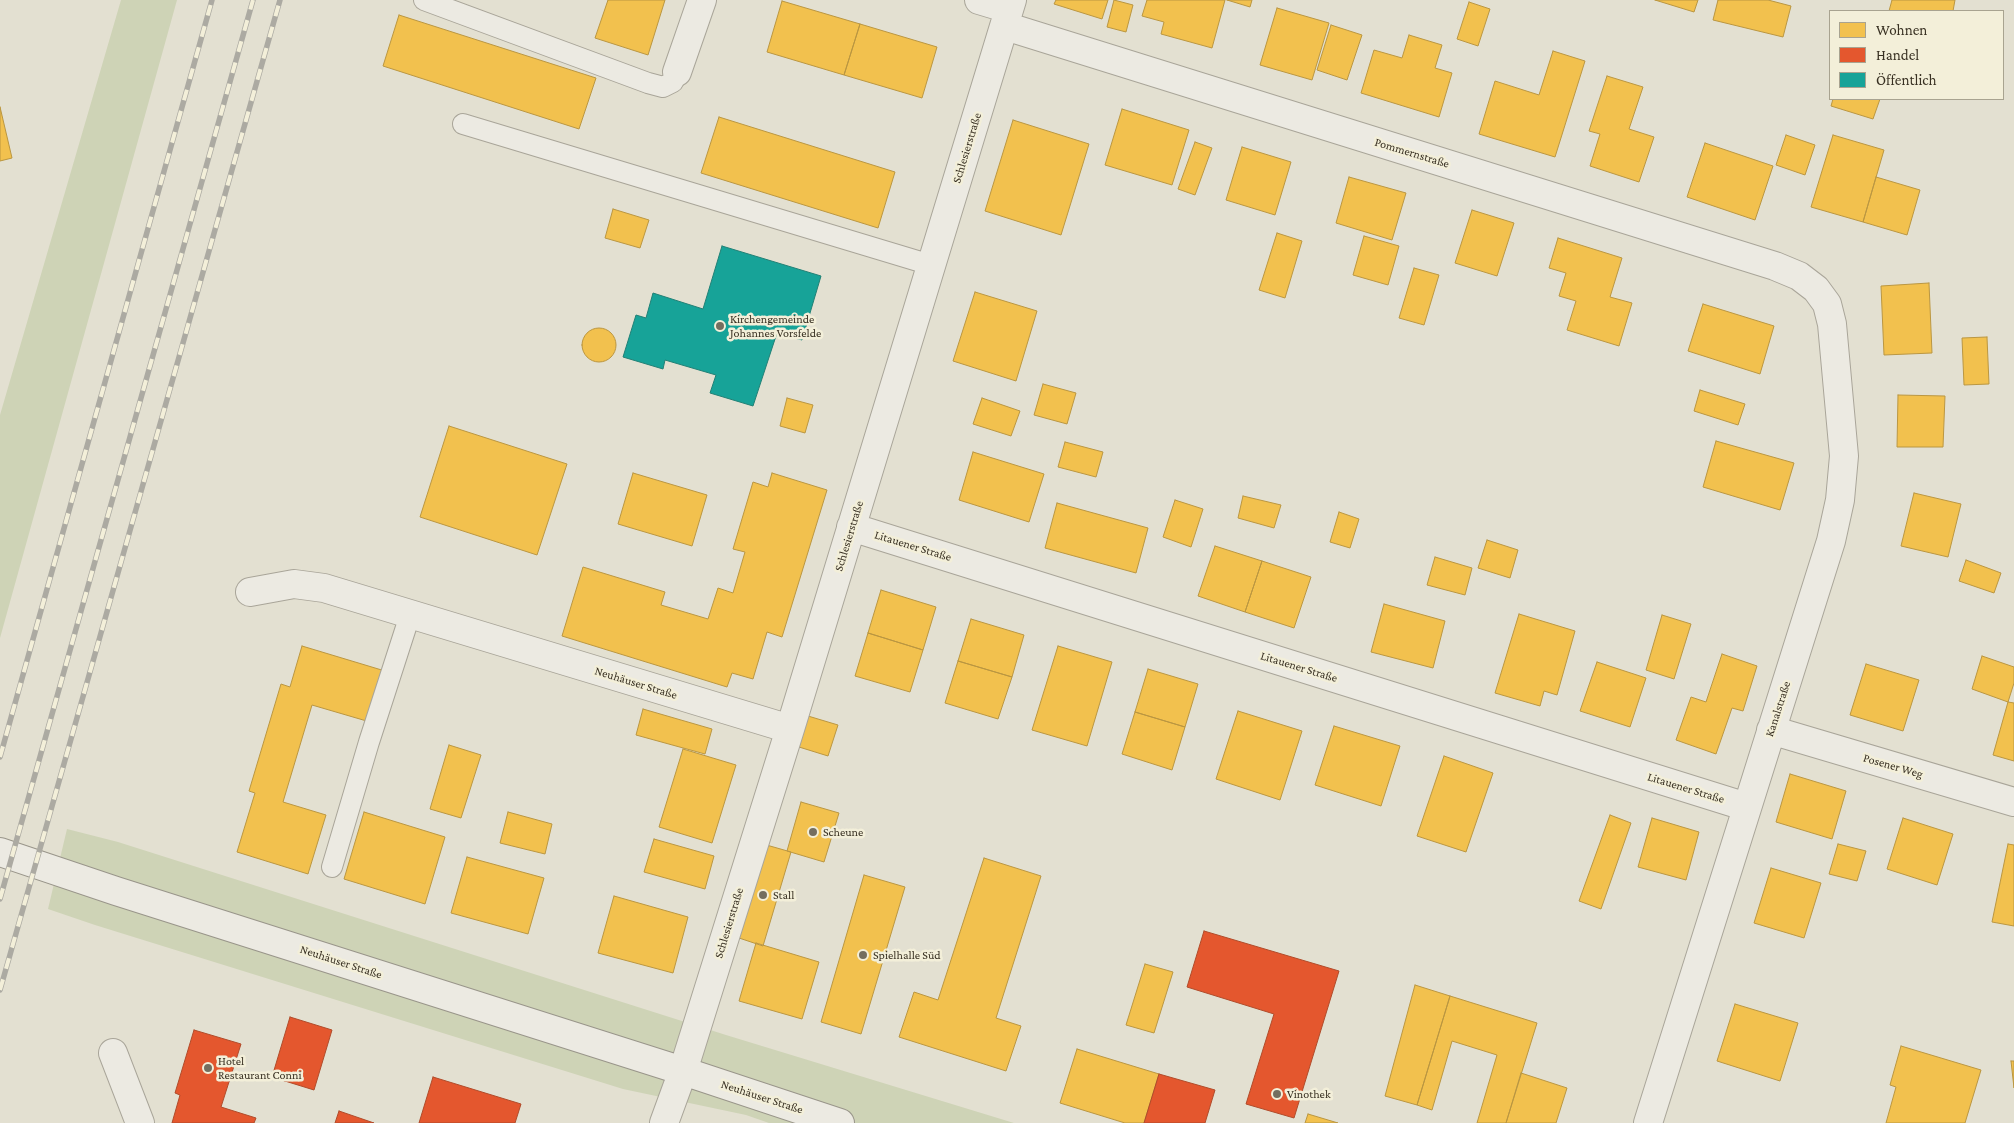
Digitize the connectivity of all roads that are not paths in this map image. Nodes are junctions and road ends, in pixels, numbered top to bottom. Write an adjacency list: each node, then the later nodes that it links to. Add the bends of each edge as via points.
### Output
1 (424, 0): 5 (lane, via 648,83 663,87 673,82)
2 (702, 0): 5 (street)
3 (979, 0): 4 (street, Pommernstraße)
4 (1009, 12): 7 (street, Schlesierstraße); 8 (street, Pommernstraße, via 1775,266 1799,276)
5 (677, 72)
6 (463, 124): 7 (lane)
7 (931, 265): 9 (street, Schlesierstraße)
8 (1816, 289): 13 (street, Kanalstraße, via 1827,304 1832,324 1844,456 1842,482 1831,541)
9 (851, 527): 12 (street, Schlesierstraße); 15 (street, Litauener Straße)
10 (250, 592): 11 (street, Neuhäuser Straße, via 294,584 324,588)
11 (410, 615): 12 (street, Neuhäuser Straße); 17 (lane)
12 (790, 729): 19 (street, Schlesierstraße)
13 (1771, 730): 14 (street, Posener Weg); 15 (street, Kanalstraße)
14 (2014, 802)
15 (1747, 807): 23 (street, Kanalstraße)
16 (0, 852): 19 (street, Neuhäuser Straße)
17 (332, 867)
18 (113, 1053): 20 (street)
19 (683, 1071): 21 (street); 22 (street, Neuhäuser Straße)
20 (140, 1123)
21 (664, 1123)
22 (840, 1123)
23 (1648, 1123)

